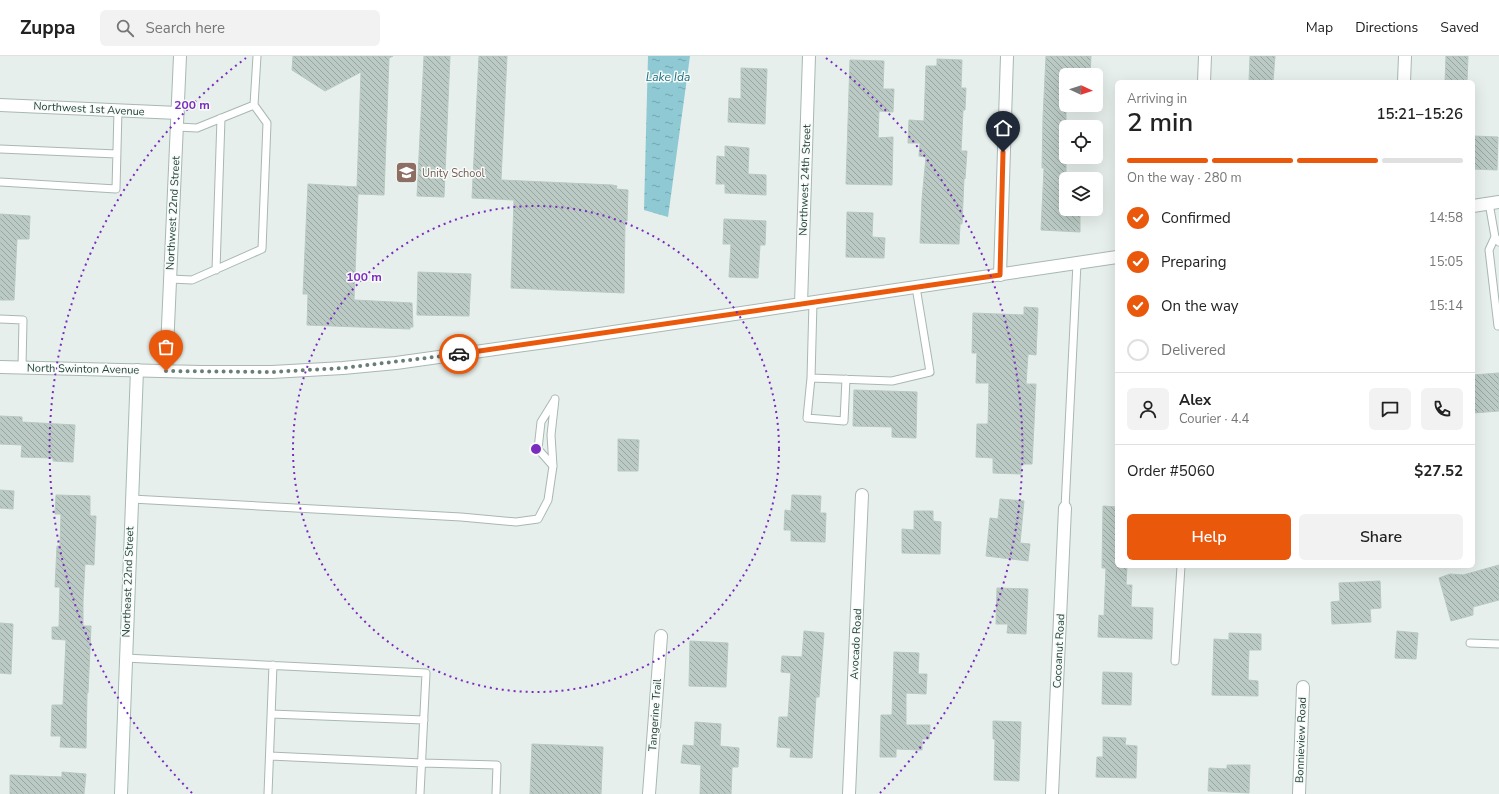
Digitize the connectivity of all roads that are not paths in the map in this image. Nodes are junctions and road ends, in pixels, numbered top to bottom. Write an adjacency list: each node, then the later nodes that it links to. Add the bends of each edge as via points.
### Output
1 (180, 56): 12 (street, Northwest 22nd Street)
2 (257, 56): 10 (lane)
3 (809, 56): 28 (street, Northwest 24th Street)
4 (1007, 56): 24 (street)
5 (1205, 56): 7 (street)
6 (1405, 56): 8 (street)
7 (1204, 80)
8 (1404, 80)
9 (0, 105): 11 (street, Northwest 1st Avenue)
10 (254, 105): 13 (lane); 23 (lane, via 267,123 262,249)
11 (118, 110): 12 (street, Northwest 1st Avenue); 16 (lane)
12 (178, 113): 14 (street, Northwest 22nd Street)
13 (220, 118): 14 (lane, via 197,128); 23 (lane)
14 (177, 127): 25 (street, Northwest 22nd Street)
15 (0, 149): 16 (lane)
16 (117, 154): 17 (lane, via 116,189)
17 (0, 182)
18 (1494, 203): 19 (street); 20 (lane)
19 (1475, 206)
20 (1497, 240): 30 (lane, via 1489,250)
21 (1115, 258): 22 (street, North Swinton Avenue)
22 (1077, 263): 24 (street, North Swinton Avenue); 40 (lane)
23 (216, 270): 25 (lane, via 192,280)
24 (1000, 275): 26 (street, North Swinton Avenue)
25 (170, 279): 34 (street, Northwest 22nd Street)
26 (916, 287): 27 (street, North Swinton Avenue); 36 (lane, via 930,372 892,381)
27 (813, 302): 28 (street, North Swinton Avenue); 35 (lane)
28 (801, 304): 34 (street, North Swinton Avenue, via 366,366 272,372)
29 (0, 319): 32 (lane, via 23,320)
30 (1498, 326)
31 (0, 367): 32 (street, North Swinton Avenue)
32 (22, 367): 33 (street, North Swinton Avenue)
33 (137, 370): 34 (street, North Swinton Avenue); 39 (street, Northeast 22nd Street)
34 (166, 371)
35 (811, 378): 36 (lane); 36 (lane, via 807,418 844,421)
36 (846, 379)
37 (553, 466): 37 (lane, via 538,449 541,422 555,399 551,434); 39 (lane, via 548,500 538,519 516,522 453,516)
38 (862, 495): 58 (street, Avocado Road)
39 (132, 498): 45 (street, Northeast 22nd Street)
40 (1065, 508): 59 (street, Cocoanut Road)
41 (1181, 568): 46 (lane)
42 (661, 636): 57 (street, Tangerine Trail)
43 (1470, 643): 44 (lane)
44 (1499, 644)
45 (125, 658): 47 (lane); 53 (street, Northeast 22nd Street)
46 (1175, 661)
47 (273, 665): 49 (lane); 50 (lane, via 426,673)
48 (1303, 687): 60 (street, Bonnieview Road)
49 (271, 714): 50 (lane); 51 (lane)
50 (424, 720): 52 (lane)
51 (270, 756): 52 (lane); 54 (lane)
52 (422, 764): 55 (lane); 56 (lane, via 497,765)
53 (120, 794)
54 (268, 794)
55 (420, 794)
56 (496, 794)
57 (649, 794)
58 (849, 794)
59 (1052, 794)
60 (1299, 794)

